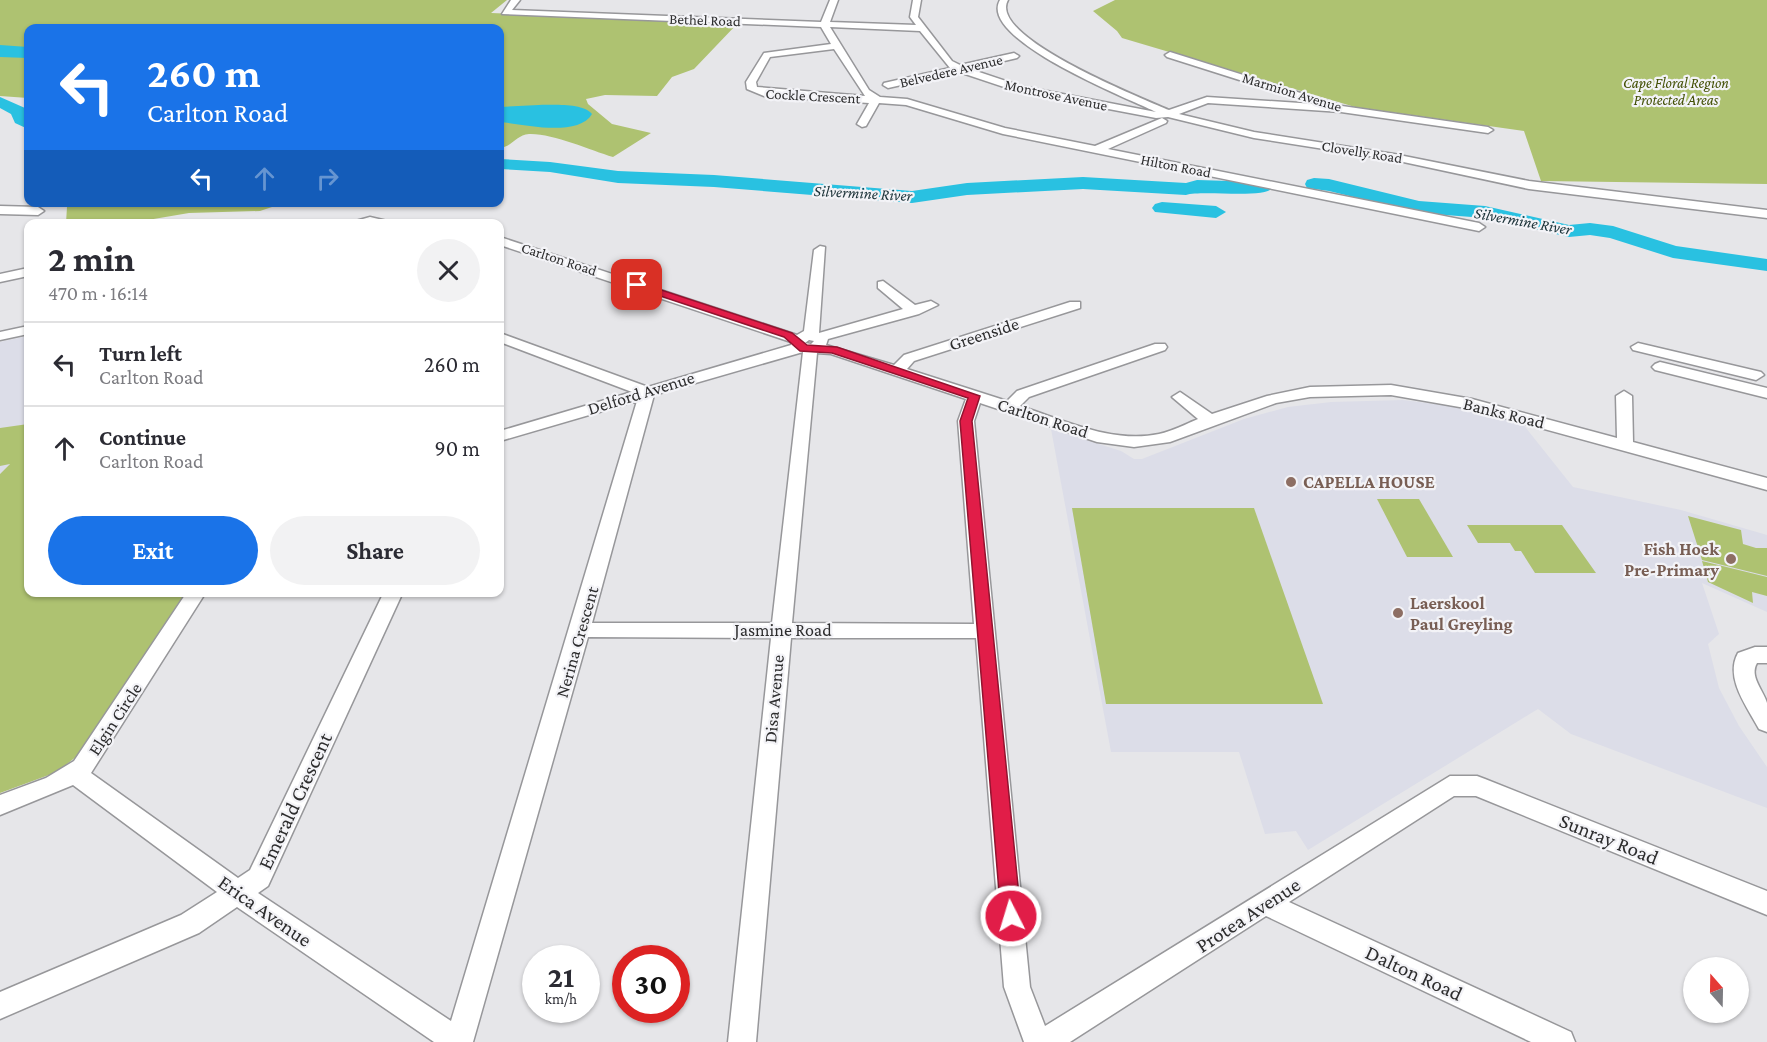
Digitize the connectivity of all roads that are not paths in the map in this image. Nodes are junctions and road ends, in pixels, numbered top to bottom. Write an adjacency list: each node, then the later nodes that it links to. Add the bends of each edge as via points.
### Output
1 (516, 0): 5 (street, Bethel Road, via 505,12)
2 (834, 0): 5 (street)
3 (917, 0): 6 (street, via 913,15)
4 (1005, 0): 14 (street, Clovelly Road, via 1001,14 1036,50)
5 (824, 25): 6 (street, Bethel Road); 7 (street)
6 (921, 28): 10 (street, Montrose Avenue)
7 (837, 46): 12 (street, via 865,92); 12 (street, Cockle Crescent, via 767,55 752,88 764,93)
8 (1170, 55): 13 (street, Marmion Avenue)
9 (1014, 56): 10 (street, Belvedere Avenue)
10 (958, 69): 11 (street, Belvedere Avenue); 14 (street, Montrose Avenue, via 1019,89)
11 (888, 85)
12 (876, 99): 15 (street); 17 (street, Hilton Road, via 917,104 1003,131)
13 (1341, 109): 14 (street, via 1211,100 1197,102); 16 (street, Marmion Avenue)
14 (1166, 117): 17 (street); 20 (street, Clovelly Road, via 1529,185)
15 (862, 124)
16 (1488, 130)
17 (1096, 150): 21 (street, Hilton Road)
18 (0, 210): 19 (street)
19 (38, 211)
20 (1767, 214)
21 (1479, 227)
22 (504, 242): 33 (street, Carlton Road)
23 (820, 250): 33 (street, Disa Avenue)
24 (24, 273): 25 (street)
25 (0, 278)
26 (883, 285): 29 (street)
27 (1076, 305): 38 (street, Greenside, via 909,358)
28 (931, 306): 29 (street, Delford Avenue)
29 (914, 311): 33 (street, Delford Avenue)
30 (24, 331): 31 (street)
31 (0, 336)
32 (504, 339): 40 (street)
33 (809, 343): 38 (street, Carlton Road); 40 (street, Delford Avenue); 53 (street, Disa Avenue)
34 (1160, 347): 45 (street, via 1023,394)
35 (1638, 347): 37 (street)
36 (1660, 367): 37 (street)
37 (1689, 367): 39 (street); 41 (street)
38 (897, 370): 42 (street, Carlton Road)
39 (1756, 375)
40 (647, 392): 48 (street, Delford Avenue); 54 (street, Nerina Crescent)
41 (1767, 393)
42 (975, 396): 45 (street, Carlton Road); 55 (street, via 966,421)
43 (1624, 396): 49 (street)
44 (1180, 397): 47 (street)
45 (1010, 407): 47 (street, Carlton Road, via 1103,438 1134,442 1164,438)
46 (1236, 410): 47 (street, Carlton Road); 49 (street, Banks Road, via 1310,392 1390,390 1472,404)
47 (1210, 420)
48 (504, 435)
49 (1625, 445): 50 (street, Banks Road)
50 (1767, 484)
51 (194, 597): 58 (street, Elgin Circle, via 93,753)
52 (392, 597): 61 (street, Emerald Crescent, via 259,878)
53 (781, 629): 54 (street, Jasmine Road); 55 (street, Jasmine Road); 66 (street, Disa Avenue)
54 (580, 630): 65 (street, Nerina Crescent)
55 (986, 631): 67 (street, via 1017,987)
56 (1764, 655): 57 (street, via 1745,659 1744,671)
57 (1767, 723)
58 (75, 774): 60 (street, Elgin Circle); 61 (street, Erica Avenue)
59 (1450, 786): 62 (street, Sunray Road, via 1477,786); 63 (street, Protea Avenue)
60 (0, 805)
61 (239, 894): 64 (street, Emerald Crescent, via 190,924); 65 (street, Erica Avenue)
62 (1767, 903)
63 (1267, 904): 68 (street, Protea Avenue); 69 (street, Dalton Road)
64 (0, 1006)
65 (459, 1042)
66 (742, 1042)
67 (1038, 1042)
68 (1045, 1042)
69 (1561, 1042)

